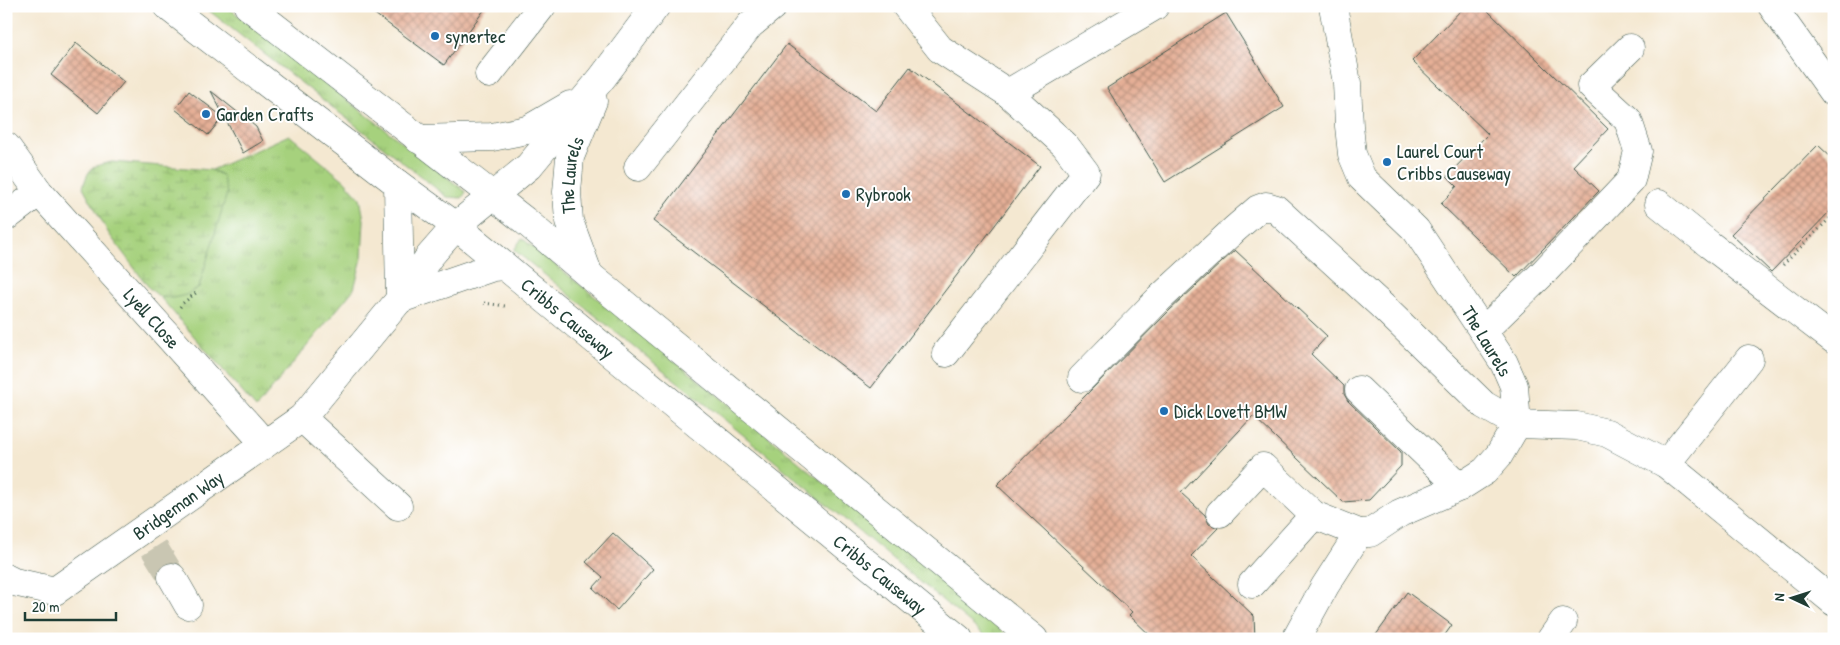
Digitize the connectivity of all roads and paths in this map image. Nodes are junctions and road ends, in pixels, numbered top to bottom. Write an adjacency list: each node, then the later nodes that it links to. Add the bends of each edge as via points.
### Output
1 (168, 6): 18 (street, Cribbs Causeway)
2 (248, 6): 15 (street)
3 (542, 6): 11 (street)
4 (656, 6): 12 (street, The Laurels)
5 (773, 6): 17 (street, via 750,25)
6 (906, 6): 14 (street, via 940,49)
7 (1155, 6): 14 (street)
8 (1333, 6): 29 (street, The Laurels, via 1347,82 1352,154 1362,178 1416,230)
9 (1772, 6): 13 (street)
10 (1630, 48): 29 (street, via 1591,86 1628,120 1638,151 1631,180)
11 (490, 74)
12 (602, 78): 15 (street, The Laurels, via 566,110 527,130 492,137); 20 (street, The Laurels, via 530,166); 26 (street, The Laurels, via 570,157 569,221)
13 (1834, 92)
14 (1008, 93): 31 (street, via 1065,145 1086,173)
15 (418, 139): 20 (street)
16 (6, 146): 19 (street, Lyell Close)
17 (638, 167)
18 (398, 184): 24 (street, Cribbs Causeway); 28 (street)
19 (39, 192): 23 (street); 37 (street, Lyell Close)
20 (492, 196): 24 (street, The Laurels); 26 (street)
21 (1659, 204): 27 (street)
22 (1834, 214): 27 (path)
23 (9, 215)
24 (456, 226): 25 (street, Cribbs Causeway); 28 (street, Bridgeman Way, via 429,257)
25 (504, 266): 28 (street); 49 (street, Cribbs Causeway)
26 (589, 275): 50 (street)
27 (1763, 285): 30 (street)
28 (400, 299): 35 (street, Bridgeman Way)
29 (1483, 331): 36 (street, The Laurels, via 1504,363 1514,386)
30 (1834, 340)
31 (946, 353)
32 (1748, 359): 38 (street)
33 (1082, 378): 36 (street, via 1166,293 1235,229 1266,206 1276,209 1298,228 1484,405)
34 (1359, 390): 39 (street)
35 (302, 418): 37 (street, Bridgeman Way); 40 (street)
36 (1517, 424): 38 (street, via 1577,426 1608,434); 39 (street, via 1499,456 1485,471)
37 (265, 444): 45 (street, Bridgeman Way, via 148,539 55,591)
38 (1666, 464): 47 (street)
39 (1460, 487): 43 (street, via 1400,513 1370,533)
40 (398, 506)
41 (1220, 513): 42 (street, via 1263,467)
42 (1314, 515): 43 (street); 46 (street)
43 (1359, 533): 51 (street, via 1324,586)
44 (172, 577): 48 (street)
45 (6, 578)
46 (1252, 584)
47 (1834, 602)
48 (188, 605)
49 (959, 639)
50 (1034, 639)
51 (1296, 639)

